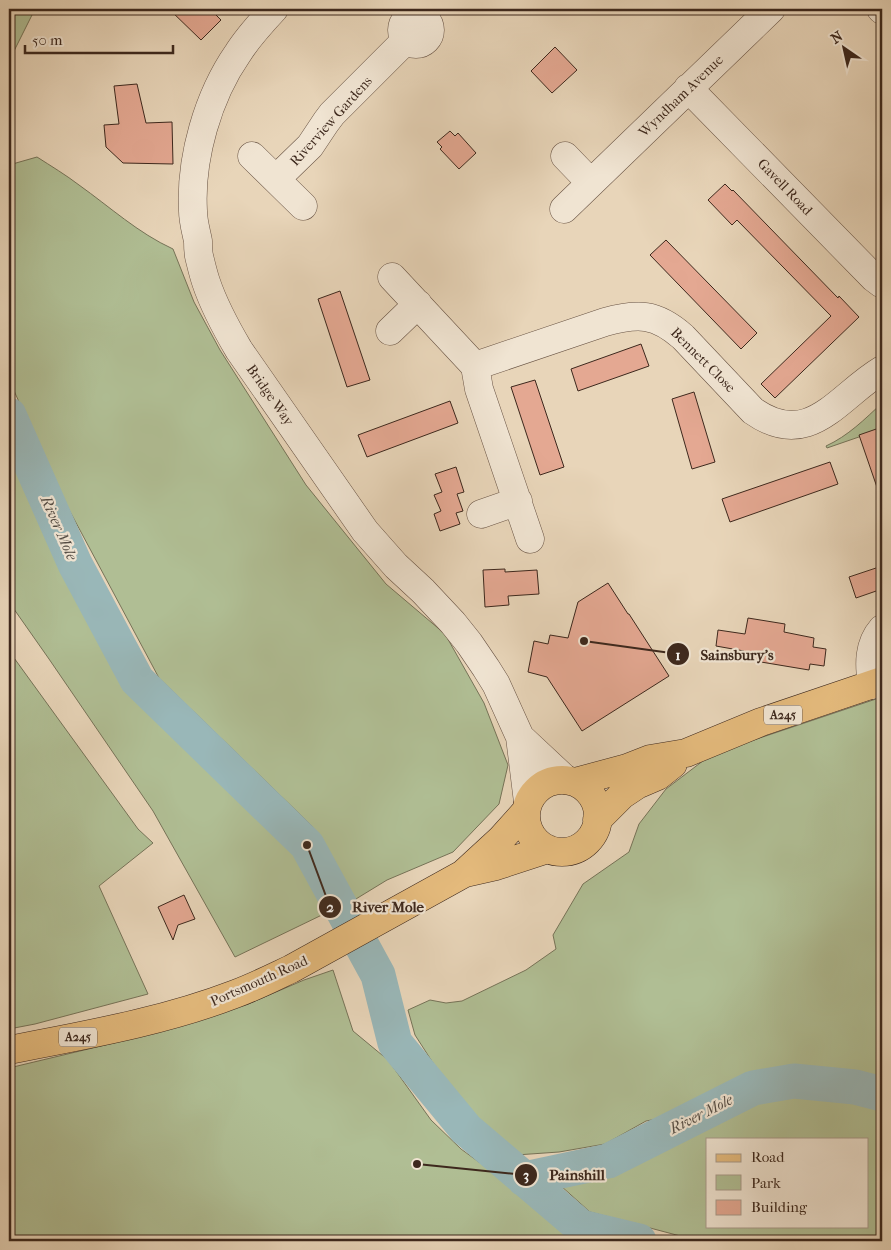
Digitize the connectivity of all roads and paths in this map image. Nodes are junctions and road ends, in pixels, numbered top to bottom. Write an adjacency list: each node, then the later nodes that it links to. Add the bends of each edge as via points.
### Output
1 (274, 9): 22 (street, Bridge Way, via 228,68 207,116 200,142 193,212 206,281 224,326 247,363 365,531 439,607 469,643 496,684)
2 (770, 9): 4 (street, Wyndham Avenue)
3 (432, 14): 7 (street, Riverview Gardens, via 404,22 402,32 406,40 332,114 310,146)
4 (688, 88): 8 (street, Wyndham Avenue); 12 (street, Gavell Road)
5 (252, 156): 7 (street)
6 (565, 156): 8 (street)
7 (276, 180): 9 (street)
8 (591, 183): 10 (street, Wyndham Avenue)
9 (303, 206)
10 (564, 210)
11 (392, 277): 13 (street)
12 (882, 284)
13 (418, 304): 14 (street); 15 (street)
14 (390, 332)
15 (475, 366): 16 (street, Bennett Close, via 605,322 638,316 650,318 674,329 753,412 763,419 784,425 808,423 820,418); 17 (street, via 479,389)
16 (882, 370)
17 (518, 501): 18 (street); 19 (street)
18 (481, 514)
19 (530, 539)
20 (882, 629): 21 (street, via 869,659)
21 (877, 683): 23 (main road, A245, via 761,722)
22 (520, 737): 24 (street, Bridge Way); 25 (street, Bridge Way)
23 (686, 754): 24 (main road, via 650,759 628,768); 26 (main road, via 658,776 622,796)
24 (571, 781): 25 (main road, via 557,780 540,787); 26 (main road, via 590,794 598,811)
25 (527, 807): 27 (main road, via 528,830 540,845); 28 (main road, Portsmouth Road / A245, via 501,839)
26 (597, 820): 27 (main road, via 590,838 576,849 566,852)
27 (548, 849): 28 (main road, Portsmouth Road / A245)
28 (463, 874): 29 (main road, Portsmouth Road / A245, via 291,969 235,994 116,1029)
29 (9, 1050)

